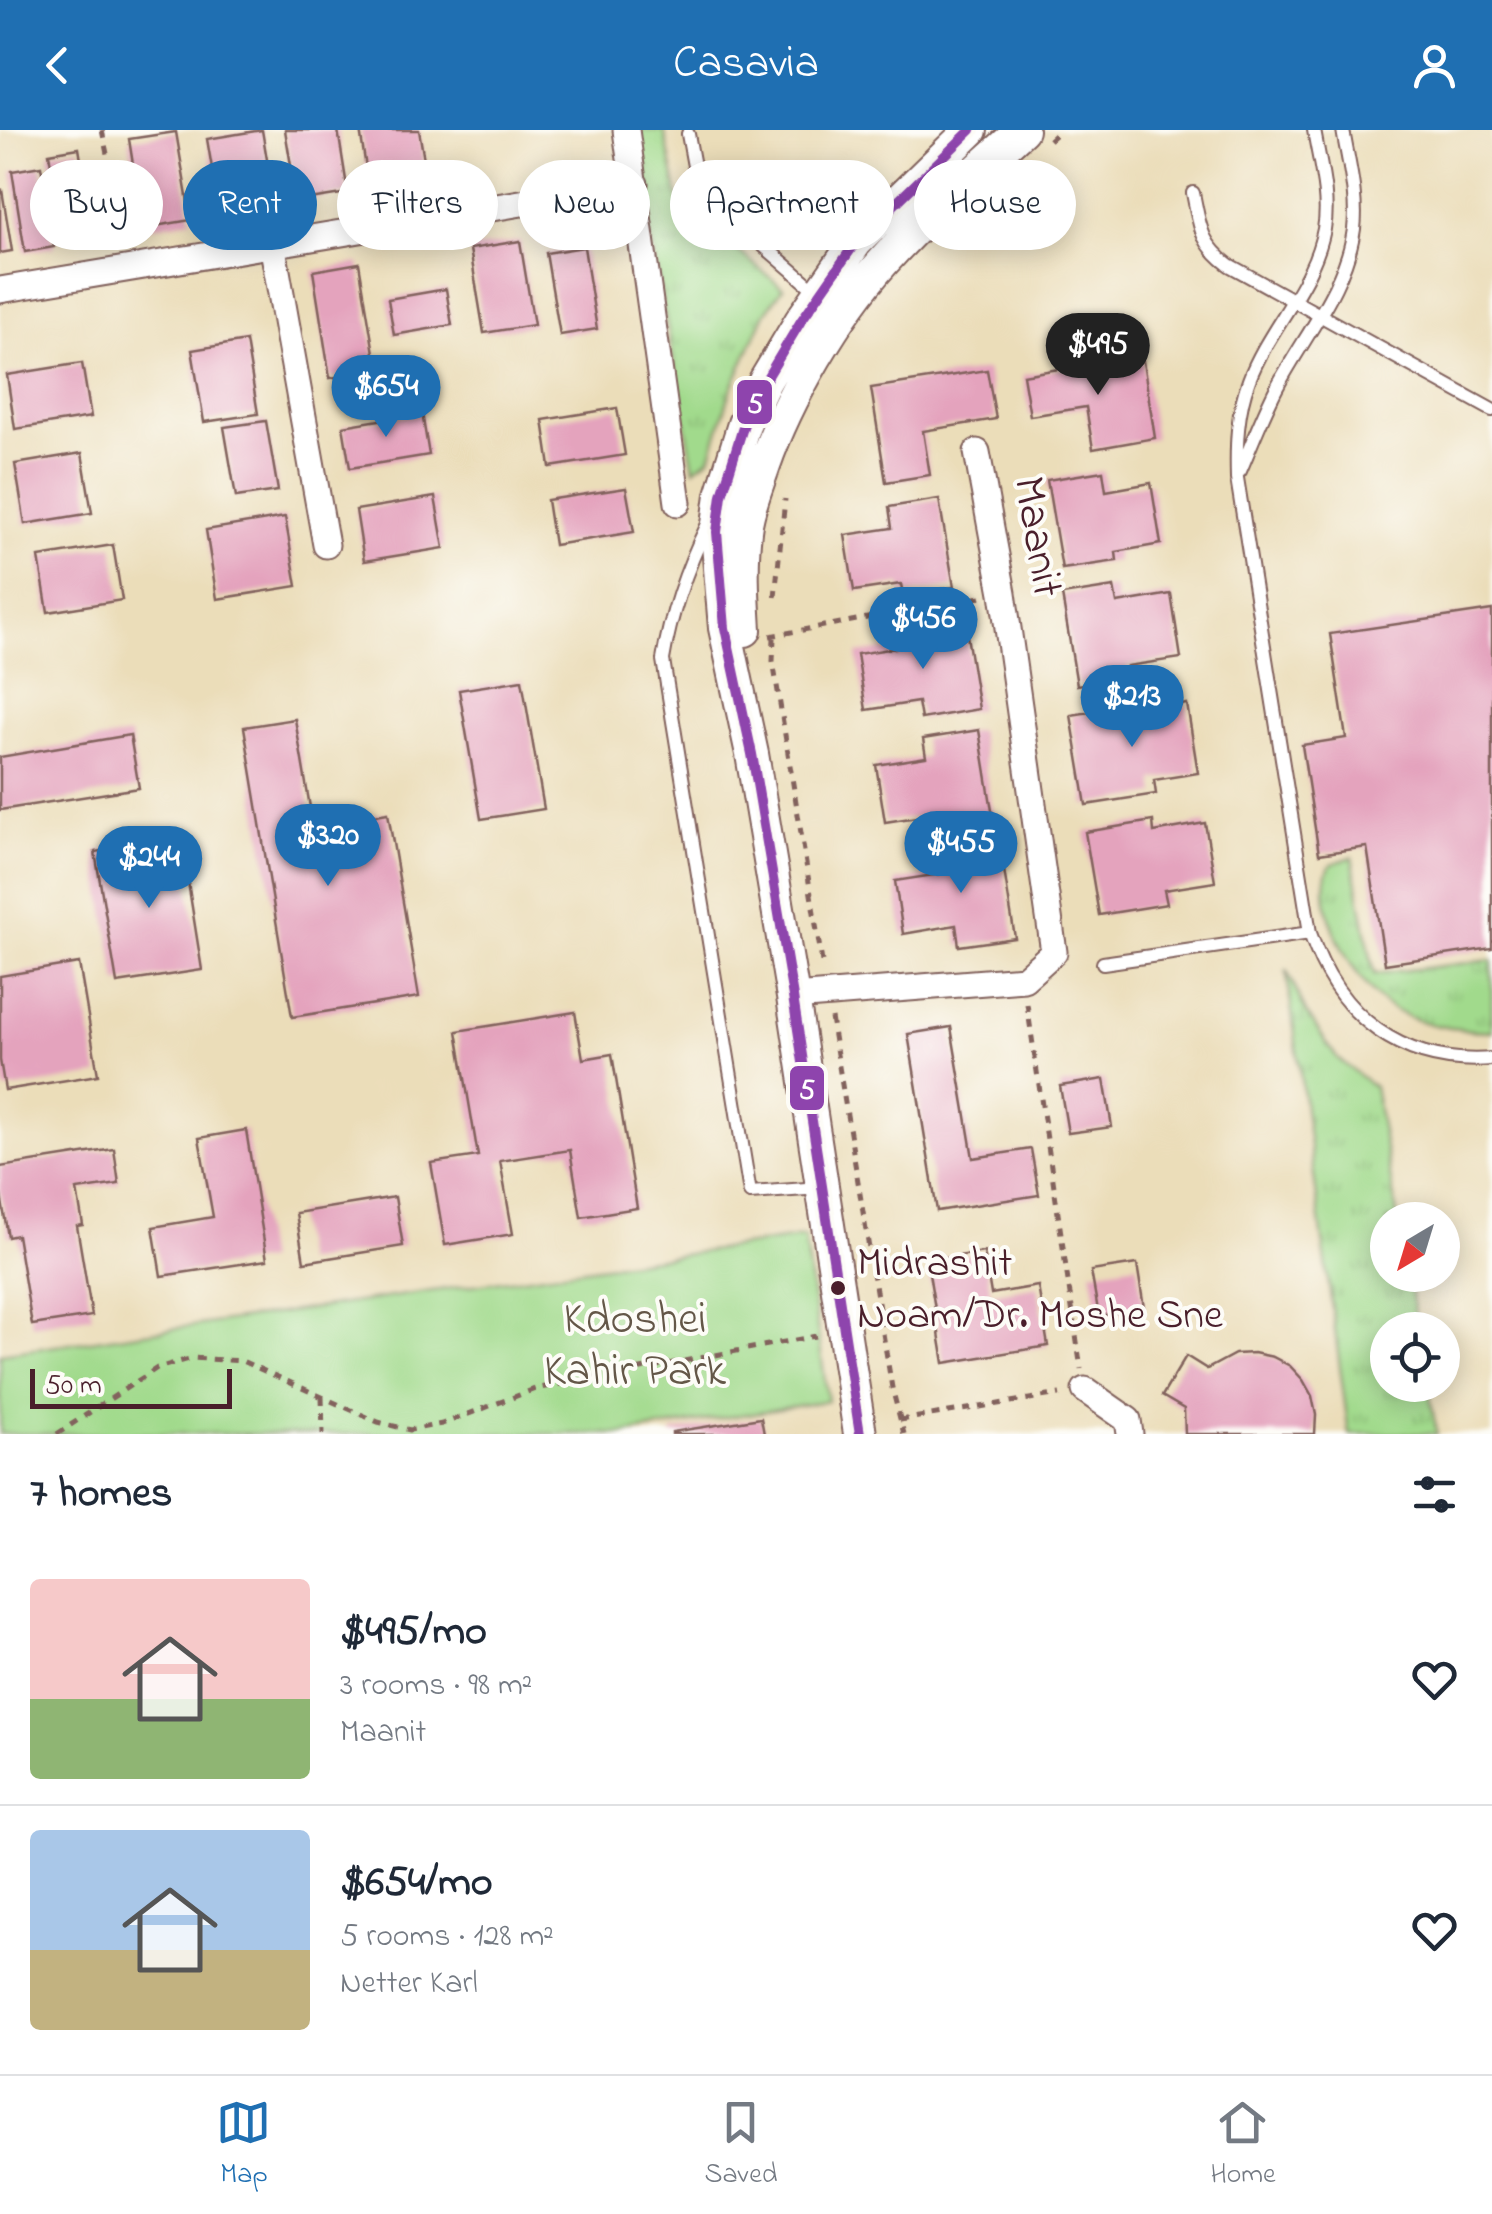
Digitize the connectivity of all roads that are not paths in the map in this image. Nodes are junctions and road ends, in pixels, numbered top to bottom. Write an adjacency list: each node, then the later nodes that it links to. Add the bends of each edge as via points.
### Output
1 (626, 130): 7 (street)
2 (972, 130): 15 (street, via 856,242)
3 (1314, 130): 16 (lane, via 1325,224)
4 (1343, 130): 17 (lane, via 1354,228)
5 (688, 134): 15 (lane, via 704,194)
6 (1034, 136): 18 (street, via 892,253)
7 (631, 160)
8 (1193, 193): 16 (lane, via 1211,252)
9 (518, 203): 10 (street)
10 (317, 236)
11 (233, 250): 14 (street)
12 (273, 250): 24 (street)
13 (644, 250): 23 (street)
14 (0, 290)
15 (819, 294): 18 (lane); 22 (street, via 744,424)
16 (1294, 300): 17 (lane); 21 (lane, via 1250,378)
17 (1319, 314): 19 (lane); 21 (lane)
18 (845, 315): 25 (street, via 794,396 745,527 742,572 760,638)
19 (1492, 410)
20 (977, 452): 28 (street, Maanit, via 1004,593 1054,952 1024,979)
21 (1236, 478): 26 (lane)
22 (722, 495): 25 (street, via 717,532 723,612); 30 (lane, via 681,581 663,660 750,1194)
23 (678, 503)
24 (326, 545)
25 (752, 754): 28 (street)
26 (1310, 933): 27 (lane); 29 (lane, via 1334,985 1375,1028 1430,1055)
27 (1103, 962)
28 (794, 997): 30 (street)
29 (1492, 1059)
30 (824, 1188): 32 (street)
31 (1084, 1390): 33 (street, via 1128,1420)
32 (860, 1434)
33 (1130, 1434)

